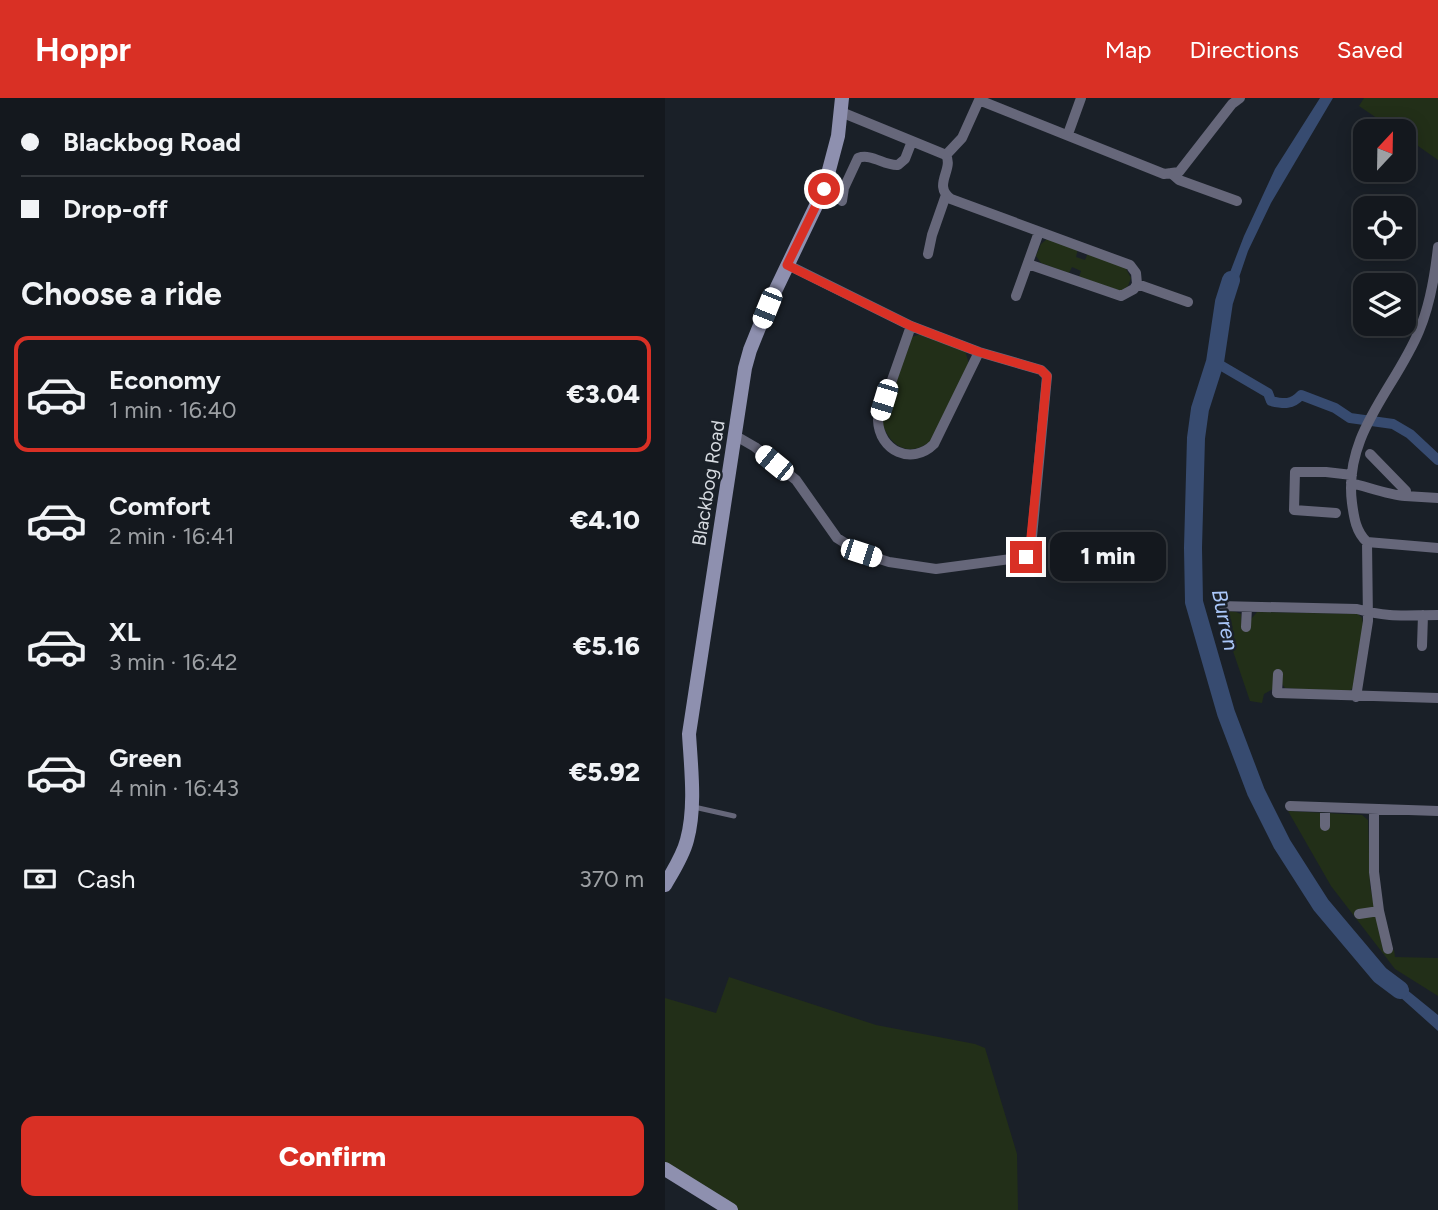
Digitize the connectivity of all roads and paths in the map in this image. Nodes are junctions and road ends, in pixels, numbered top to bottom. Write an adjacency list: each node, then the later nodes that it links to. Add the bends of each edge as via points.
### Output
1 (1081, 98): 5 (street)
2 (1240, 98): 8 (street, via 1179,172)
3 (979, 99): 5 (street); 7 (street, via 962,138)
4 (841, 105): 6 (street); 16 (street, Blackbog Road, via 824,189)
5 (1068, 134): 8 (street)
6 (912, 141): 7 (street); 10 (street, via 898,165 867,156 858,158)
7 (946, 155): 9 (street, via 949,163 941,183)
8 (1171, 173): 11 (street)
9 (946, 195): 12 (street); 14 (street)
10 (842, 201)
11 (1237, 201)
12 (1039, 232): 15 (street); 17 (street, via 1131,265)
13 (1438, 247): 24 (street, via 1420,329 1368,420)
14 (929, 254)
15 (1028, 264): 17 (street, via 1121,296); 18 (street)
16 (787, 265): 20 (street); 22 (street, Blackbog Road, via 750,350)
17 (1137, 284): 19 (street)
18 (1016, 296)
19 (1188, 302)
20 (911, 326): 21 (street); 21 (street, via 878,420 882,439 903,453 914,455 934,444)
21 (979, 352): 22 (street, via 1041,370 1047,376 1026,557 936,569 861,553 837,538 796,480)
22 (736, 436): 40 (street, Blackbog Road, via 689,734)
23 (1370, 454): 25 (street, via 1406,491)
24 (1351, 479): 25 (street); 27 (street, via 1326,472 1295,472 1294,510 1320,506); 28 (street, via 1356,525)
25 (1405, 496): 26 (street)
26 (1438, 498)
27 (1336, 513)
28 (1367, 542): 29 (street); 32 (street)
29 (1438, 548)
30 (1219, 606): 31 (street)
31 (1247, 607): 32 (street); 35 (street)
32 (1368, 612): 33 (street); 38 (street)
33 (1423, 615): 34 (street); 36 (street)
34 (1438, 615)
35 (1247, 628)
36 (1422, 646)
37 (1278, 674): 38 (street, via 1277,693)
38 (1356, 697): 39 (street)
39 (1438, 698)
40 (691, 806): 45 (lane); 47 (street, Blackbog Road, via 687,840)
41 (1290, 806): 42 (street)
42 (1325, 809): 43 (street); 46 (street)
43 (1374, 810): 44 (street); 48 (street)
44 (1438, 811)
45 (734, 816)
46 (1325, 826)
47 (665, 885)
48 (1379, 911): 49 (street); 50 (street)
49 (1359, 914)
50 (1388, 949)
51 (665, 1170): 52 (street)
52 (731, 1210)

